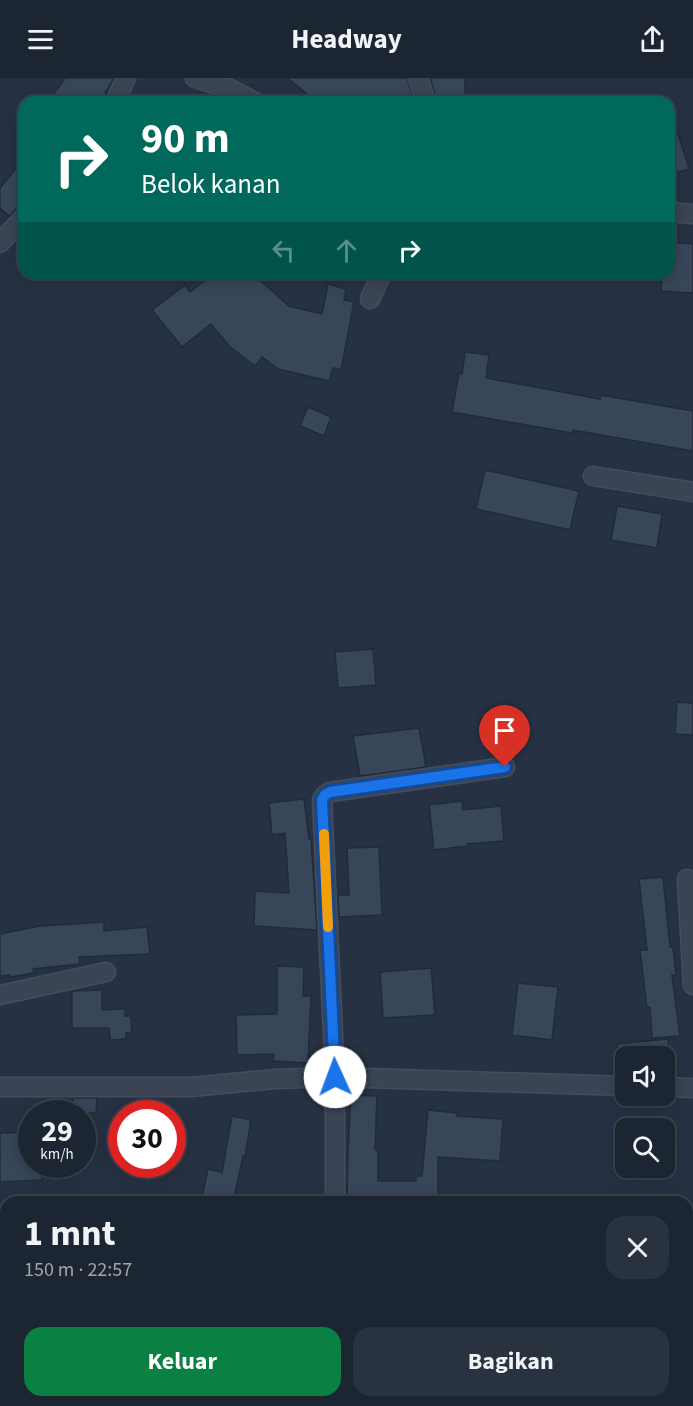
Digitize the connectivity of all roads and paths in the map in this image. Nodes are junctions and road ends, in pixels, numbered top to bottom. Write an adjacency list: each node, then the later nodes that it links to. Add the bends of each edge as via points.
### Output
1 (126, 78): 4 (street)
2 (195, 78): 5 (street)
3 (418, 78): 6 (street)
4 (118, 96)
5 (243, 96)
6 (424, 96)
7 (675, 212): 8 (street)
8 (693, 214)
9 (18, 224): 10 (street)
10 (0, 243)
11 (379, 279): 12 (street)
12 (370, 299)
13 (593, 476): 14 (street)
14 (693, 492)
15 (505, 767): 20 (street, via 330,792 322,800)
16 (687, 879): 18 (street)
17 (106, 972): 19 (street)
18 (693, 985)
19 (0, 995)
20 (335, 1077): 21 (street); 22 (street, via 191,1087); 25 (street)
21 (615, 1086)
22 (0, 1087)
23 (675, 1087): 24 (street)
24 (693, 1088)
25 (335, 1196)

